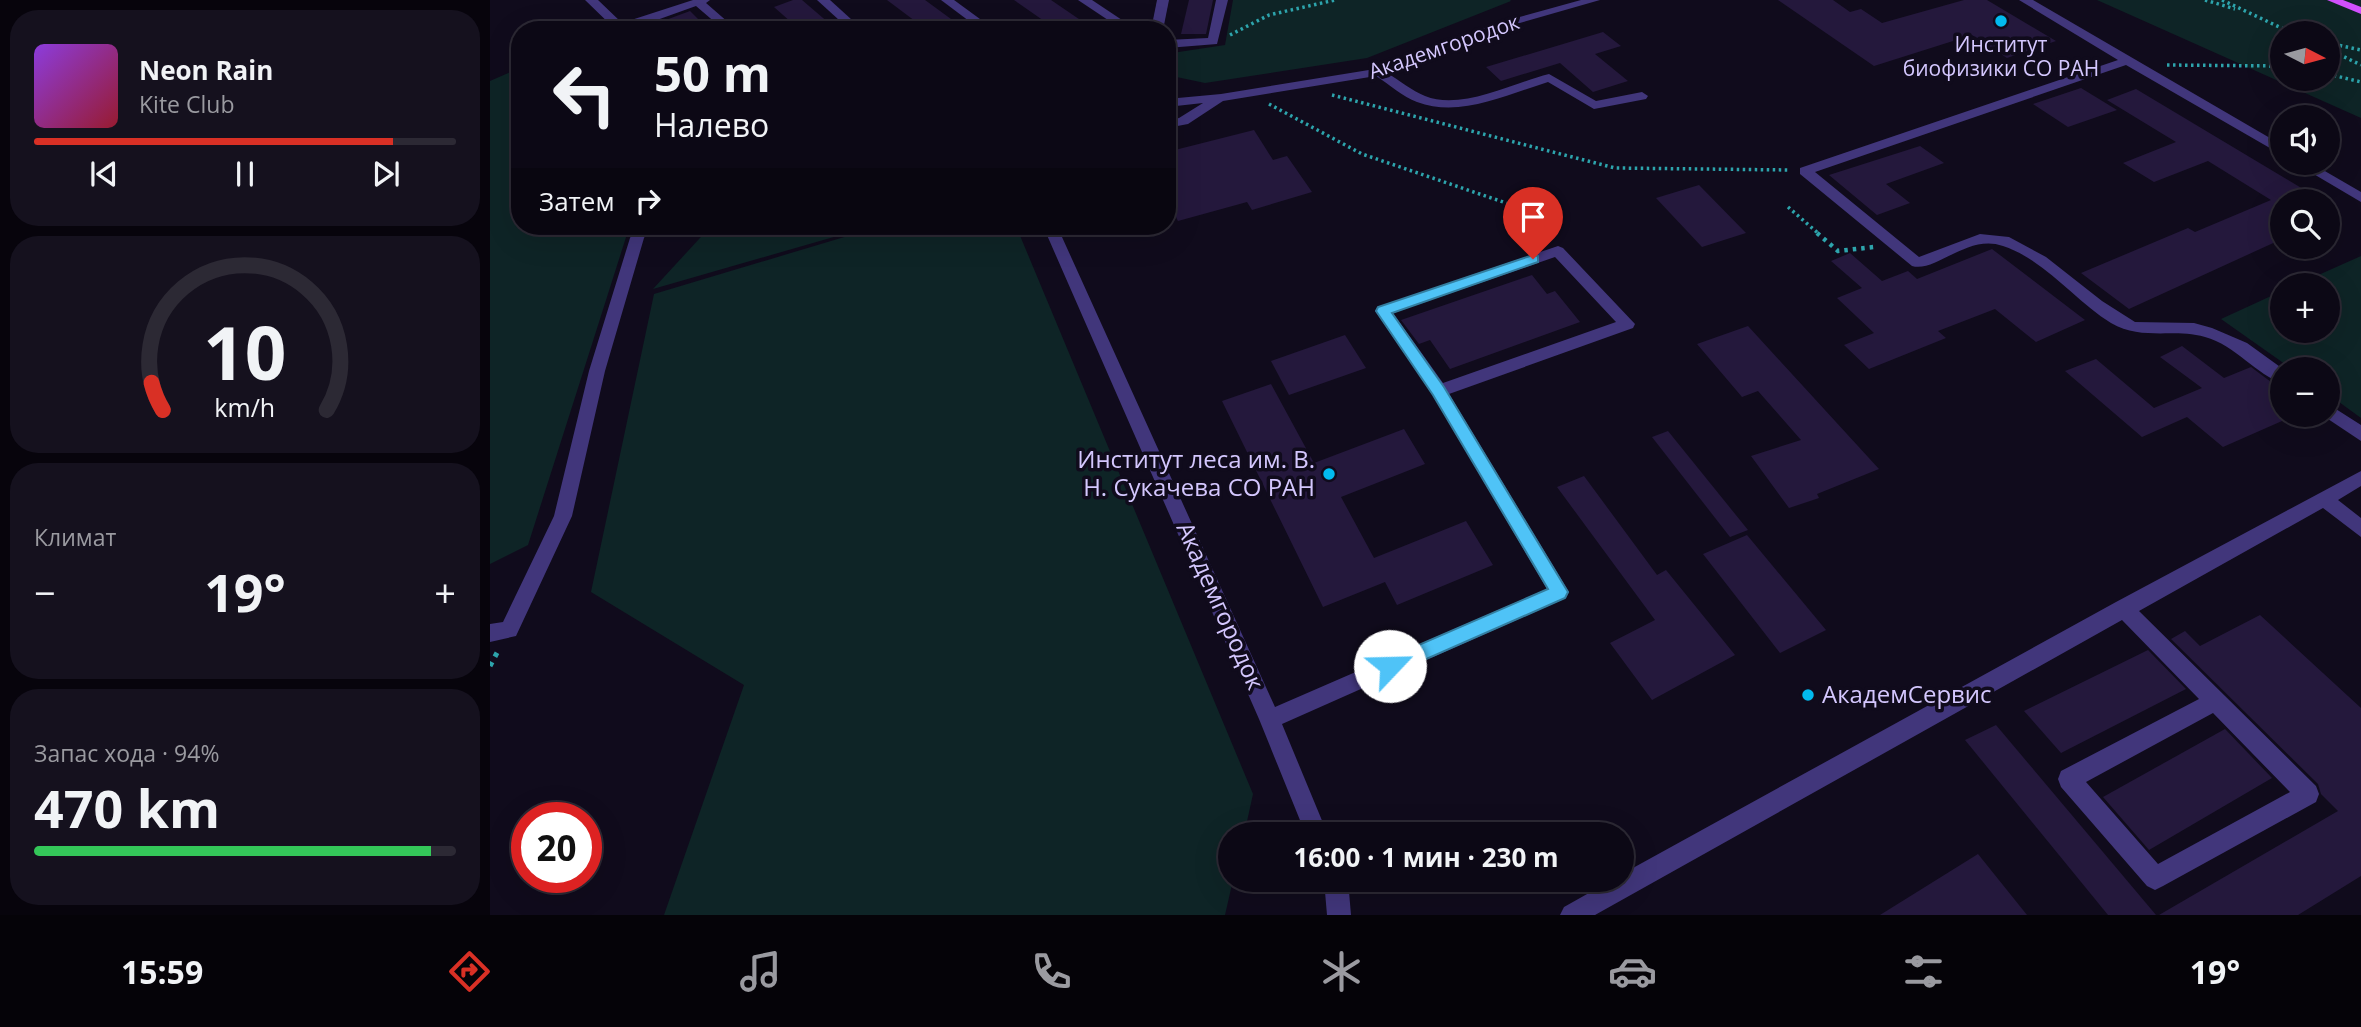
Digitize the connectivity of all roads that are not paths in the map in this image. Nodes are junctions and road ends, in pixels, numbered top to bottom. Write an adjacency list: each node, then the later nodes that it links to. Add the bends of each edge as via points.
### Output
1 (592, 0): 12 (street)
2 (823, 0): 15 (street)
3 (947, 0): 16 (street)
4 (1084, 0): 17 (street)
5 (1163, 0): 18 (street)
6 (1222, 0): 19 (street, via 1213,41)
7 (1594, 0): 21 (street, Академгородок, via 1498,26)
8 (2025, 0): 20 (street)
9 (2333, 0): 11 (main road)
10 (701, 1): 13 (street); 14 (street)
11 (2361, 11)
12 (614, 21)
13 (642, 21)
14 (722, 21)
15 (847, 21)
16 (976, 21)
17 (1117, 21)
18 (1159, 21)
19 (1176, 43)
20 (2128, 60): 26 (street); 31 (street, via 1805,172 1917,263 1986,237 2004,241 2132,327 2214,333)
21 (1378, 72): 22 (street, via 1429,104 1463,104 1549,78 1594,105); 23 (street, Академгородок)
22 (1642, 96)
23 (1221, 98): 24 (street, Академгородок); 25 (street)
24 (1176, 102)
25 (1176, 122)
26 (2270, 144)
27 (2322, 175): 28 (street)
28 (2361, 198)
29 (639, 235): 39 (street, via 597,371 563,516 509,630)
30 (1054, 235): 41 (street, Академгородок)
31 (2270, 368)
32 (1439, 391): 32 (street, via 1383,311 1558,251 1627,324); 41 (street, via 1559,592)
33 (2340, 419): 34 (street)
34 (2361, 434)
35 (2361, 478): 36 (street)
36 (2323, 498): 37 (street); 38 (street)
37 (2361, 529)
38 (2123, 608): 40 (street); 45 (street)
39 (490, 633)
40 (2216, 701): 40 (street, via 2308,793 2155,878 2069,779)
41 (1270, 719): 42 (street, Академгородок)
42 (1312, 822)
43 (1339, 892): 44 (street)
44 (1339, 915)
45 (1572, 915)

